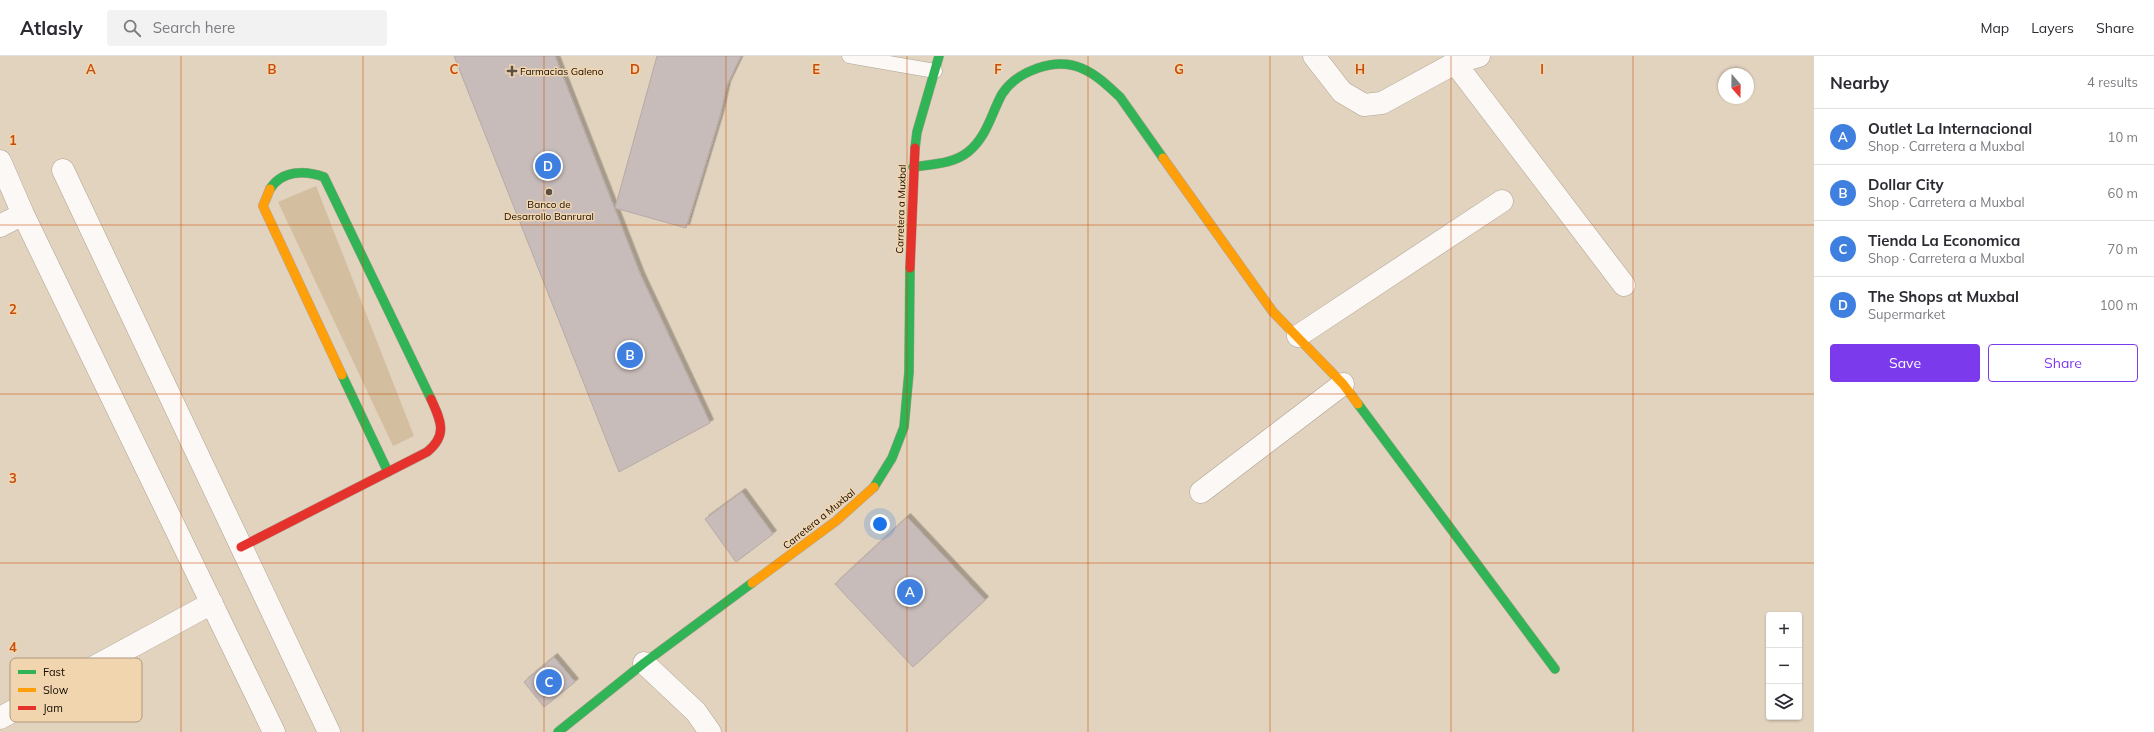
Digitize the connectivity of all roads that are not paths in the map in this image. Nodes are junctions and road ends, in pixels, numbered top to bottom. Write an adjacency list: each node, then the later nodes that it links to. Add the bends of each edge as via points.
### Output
1 (849, 56): 6 (lane)
2 (940, 56): 6 (street, Carretera a Muxbal)
3 (1314, 56): 5 (street, via 1342,92 1364,105 1376,105 1388,100)
4 (1478, 56): 5 (street)
5 (1455, 62): 13 (street)
6 (935, 70): 8 (street, Carretera a Muxbal, via 917,132)
7 (0, 161): 11 (street)
8 (913, 167): 14 (street, via 951,161 968,152 982,138 1002,96 1016,78 1036,69 1055,65 1080,67 1101,80 1120,97 1273,312); 21 (street, Carretera a Muxbal, via 908,292 909,372 904,427 892,458 872,489 836,521)
9 (62, 170): 18 (street)
10 (1502, 201): 14 (street)
11 (23, 214): 12 (street); 19 (street)
12 (0, 226)
13 (1624, 285)
14 (1298, 336): 15 (street)
15 (1343, 384): 17 (street); 22 (street)
16 (388, 472): 16 (street, via 427,452 439,440 439,417 324,177 307,171 281,177 269,190 263,206); 18 (street)
17 (1200, 492)
18 (241, 547): 26 (street)
19 (212, 603): 20 (street); 25 (street)
20 (111, 658)
21 (644, 663): 27 (street, Carretera a Muxbal); 28 (street, via 696,712)
22 (1555, 669)
23 (10, 713): 24 (street)
24 (0, 718)
25 (274, 732)
26 (329, 732)
27 (558, 732)
28 (710, 732)

